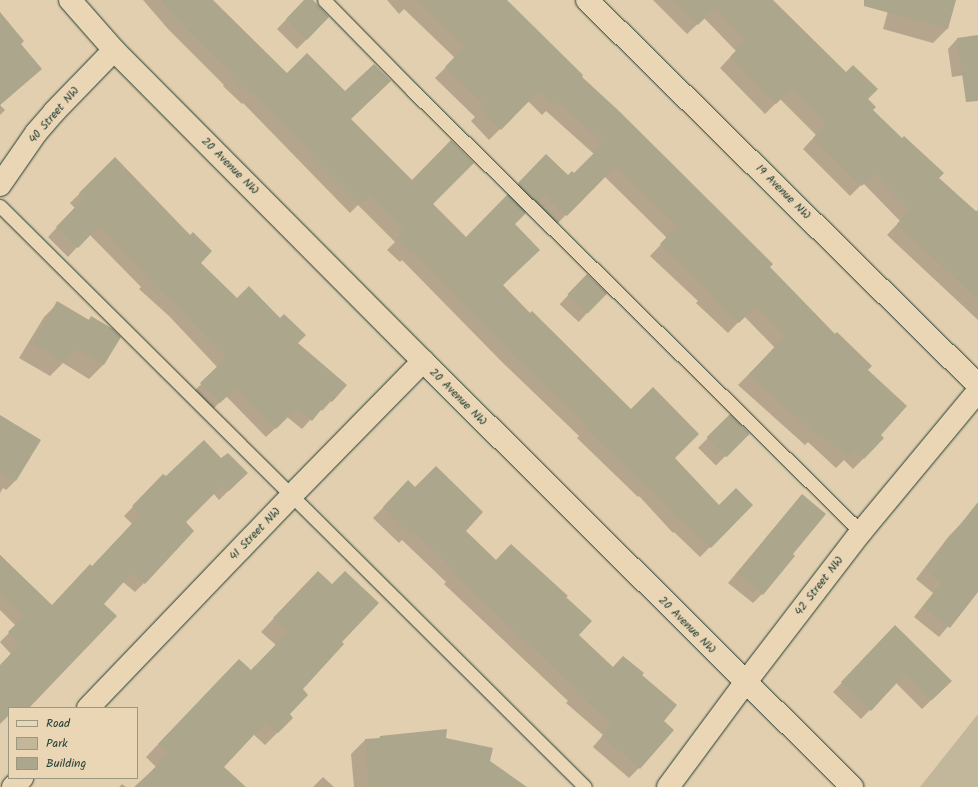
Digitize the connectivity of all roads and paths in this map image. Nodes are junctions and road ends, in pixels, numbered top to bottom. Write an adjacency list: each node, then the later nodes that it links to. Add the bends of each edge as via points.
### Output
1 (70, 0): 4 (street, 20 Avenue NW)
2 (324, 0): 11 (lane, via 412,90)
3 (587, 0): 8 (street, 19 Avenue NW)
4 (114, 50): 5 (street, 40 Street NW, via 54,112); 7 (street, 20 Avenue NW)
5 (0, 185)
6 (0, 206): 10 (lane)
7 (423, 361): 10 (street, 41 Street NW); 12 (street, 20 Avenue NW)
8 (978, 385)
9 (978, 391): 11 (street, 42 Street NW)
10 (291, 496): 13 (street, 41 Street NW); 16 (lane)
11 (861, 532): 12 (street, 42 Street NW)
12 (745, 683): 17 (street, 42 Street NW); 18 (street, 20 Avenue NW)
13 (89, 707)
14 (21, 779): 15 (street)
15 (13, 787)
16 (585, 787)
17 (668, 787)
18 (852, 787)

